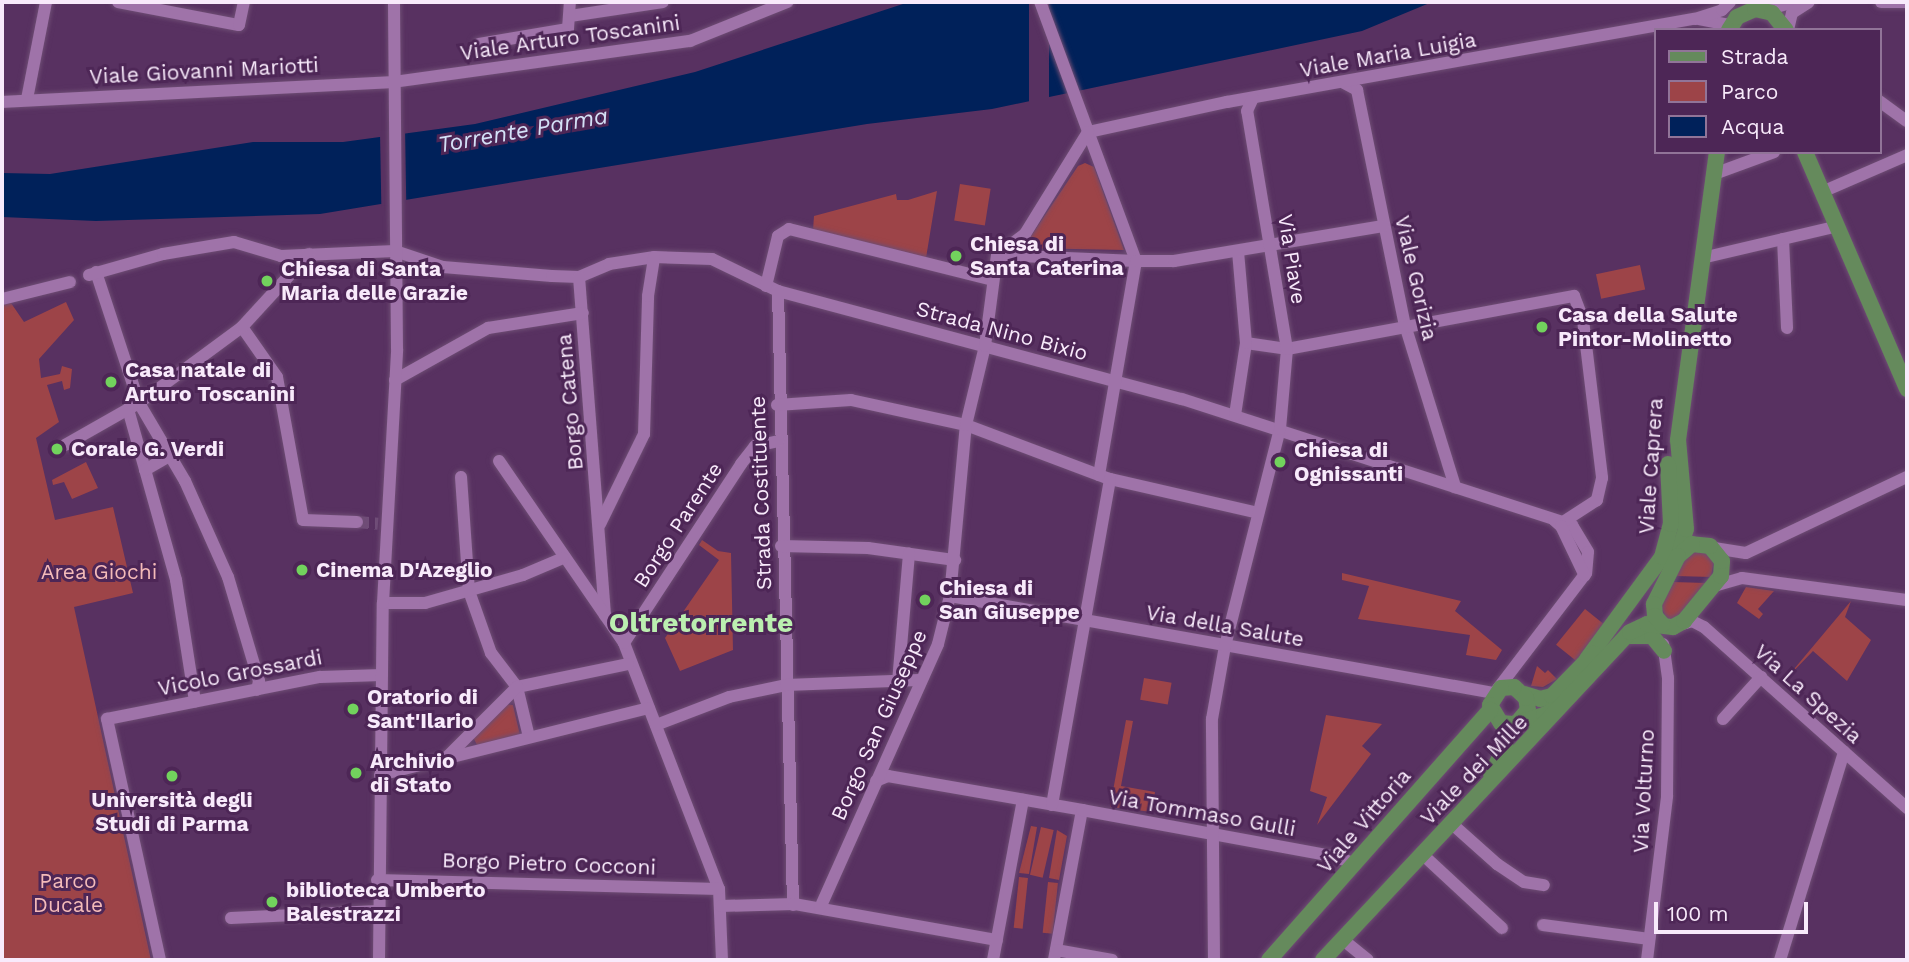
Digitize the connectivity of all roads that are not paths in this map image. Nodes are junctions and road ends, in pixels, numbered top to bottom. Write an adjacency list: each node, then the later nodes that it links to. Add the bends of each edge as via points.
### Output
1 (118, 2): 2 (street, via 239,24)
2 (244, 2)
3 (394, 2): 23 (street)
4 (570, 2): 18 (street)
5 (663, 2): 18 (street)
6 (754, 2): 16 (street)
7 (787, 2): 16 (street, Viale Arturo Toscanini)
8 (1040, 2): 30 (street)
9 (1731, 2): 17 (street, Viale Maria Luigia); 19 (main road)
10 (1794, 2): 15 (street)
11 (1809, 2): 21 (street, via 1792,13)
12 (1881, 2): 13 (street)
13 (1907, 2)
14 (41, 4): 26 (street)
15 (1756, 7): 19 (main road); 20 (main road)
16 (757, 15): 23 (street, Viale Arturo Toscanini, via 690,41)
17 (1695, 19): 19 (street, Viale Maria Luigia); 24 (street, Viale Maria Luigia)
18 (569, 22): 22 (street)
19 (1731, 26)
20 (1784, 28)
21 (1788, 28)
22 (480, 44)
23 (393, 82): 26 (street, Viale Giovanni Mariotti); 41 (street)
24 (1344, 83): 25 (street, Viale Maria Luigia); 37 (street, Viale Gorizia, via 1357,90)
25 (1253, 98): 30 (street, Viale Maria Luigia); 40 (street, Via Piave, via 1247,111)
26 (23, 99): 27 (street, Viale Giovanni Mariotti)
27 (2, 100)
28 (1881, 102): 29 (street)
29 (1907, 121)
30 (1088, 132): 44 (street, via 1025,234); 47 (street)
31 (1717, 154): 35 (main road, Viale Caprera)
32 (1769, 154): 35 (street)
33 (1806, 154): 36 (main road)
34 (1907, 155): 36 (street)
35 (1714, 174): 46 (main road, Viale Caprera)
36 (1822, 191): 38 (main road)
37 (1383, 226): 40 (street); 54 (street, Viale Gorizia)
38 (1838, 226): 39 (street); 63 (main road)
39 (1783, 239): 46 (street); 56 (street)
40 (1271, 246): 42 (street); 60 (street, Via Piave)
41 (395, 251): 43 (street); 48 (street, Strada Nino Bixio, via 443,267); 61 (street)
42 (1238, 251): 47 (street, via 1174,261); 58 (street)
43 (309, 254): 55 (street); 65 (street, via 277,255 230,243 92,274)
44 (997, 255): 47 (street); 49 (street, Borgo San Giuseppe)
45 (654, 257): 48 (street, Strada Nino Bixio, via 609,264); 51 (street, Strada Nino Bixio, via 712,260); 81 (street, via 648,296 644,434)
46 (1702, 258): 57 (main road, Viale Caprera)
47 (1136, 261): 62 (street)
48 (579, 277): 53 (street, Borgo Catena)
49 (993, 280): 51 (street, Strada Costituente, via 789,229 778,236); 59 (street, Borgo San Giuseppe)
50 (70, 282): 52 (street)
51 (772, 289): 59 (street, Strada Nino Bixio); 64 (street, Strada Costituente)
52 (2, 299)
53 (583, 313): 61 (street, via 488,328); 81 (street, Borgo Catena)
54 (1405, 325): 60 (street); 77 (street, Viale Gorizia); 79 (street, via 1574,296 1580,306 1602,478 1597,500)
55 (242, 327): 65 (street); 80 (street, via 277,377 303,520)
56 (1787, 327)
57 (1691, 342): 85 (main road, Viale Caprera, via 1681,373 1669,459); 85 (main road, Viale Caprera, via 1677,453 1685,537)
58 (1246, 344): 60 (street); 66 (street)
59 (985, 346): 62 (street, Strada Nino Bixio); 67 (street, Borgo San Giuseppe)
60 (1287, 349): 68 (street, Via Piave)
61 (395, 380): 94 (street, via 382,524)
62 (1114, 381): 66 (street, Strada Nino Bixio); 75 (street)
63 (1907, 388)
64 (777, 405): 67 (street, via 851,400); 69 (street, Strada Costituente)
65 (134, 406): 70 (street); 71 (street); 73 (street)
66 (1235, 415): 68 (street, Strada Nino Bixio)
67 (965, 425): 75 (street); 87 (street, Borgo San Giuseppe)
68 (1280, 429): 77 (street, Strada Nino Bixio); 78 (street, Via Piave)
69 (778, 440): 82 (street, Strada Costituente); 100 (street, Borgo Parente, via 755,446 741,464)
70 (65, 445)
71 (169, 456): 73 (street); 112 (street, via 186,481 228,577 259,681)
72 (499, 461): 86 (street)
73 (145, 470): 115 (street, via 176,580)
74 (461, 477): 91 (street)
75 (1104, 477): 78 (street); 96 (street)
76 (1907, 477): 83 (street, via 1746,553)
77 (1455, 487): 79 (street, Strada Nino Bixio)
78 (1258, 513): 101 (street, Via Piave)
79 (1557, 520): 88 (street); 88 (street, Strada Nino Bixio, via 1572,525 1585,543 1589,561)
80 (357, 522)
81 (600, 524): 95 (street, Borgo Catena)
82 (781, 547): 84 (street); 110 (street, Strada Costituente)
83 (1714, 548): 85 (main road, via 1696,543); 90 (main road, via 1723,568)
84 (909, 553): 87 (street); 109 (street)
85 (1671, 554): 89 (main road); 104 (main road)
86 (563, 558): 91 (street); 95 (street)
87 (954, 559): 92 (street, Borgo San Giuseppe)
88 (1585, 576): 103 (street)
89 (1664, 583): 97 (main road, via 1653,610); 104 (main road)
90 (1712, 588): 93 (street, via 1727,580 1746,579); 98 (main road)
91 (469, 591): 94 (street, via 425,603); 111 (street, via 491,653)
92 (950, 596): 96 (street, Via della Salute); 108 (street, Borgo San Giuseppe, via 938,644)
93 (1907, 600)
94 (383, 603): 106 (street)
95 (605, 616): 100 (street)
96 (1085, 621): 101 (street, Via della Salute); 129 (street)
97 (1662, 624): 98 (main road); 99 (main road, Viale dei Mille, via 1643,624); 102 (street, Via Volturno)
98 (1679, 625): 107 (street, Via La Spezia, via 1702,625)
99 (1625, 638): 102 (main road, via 1650,635); 116 (main road, Viale dei Mille)
100 (624, 643): 105 (street)
101 (1225, 646): 113 (street, Via della Salute); 133 (street, Via Piave, via 1212,719)
102 (1664, 650): 147 (street, Via Volturno, via 1667,796)
103 (1522, 658): 113 (street); 114 (street, via 1517,675)
104 (1587, 659): 114 (main road, via 1552,696 1540,699)
105 (628, 664): 111 (street); 117 (street)
106 (382, 675): 112 (street, Vicolo Grossardi, via 320,677); 125 (street)
107 (1761, 677): 119 (street); 123 (street, Via La Spezia)
108 (919, 680): 109 (street); 126 (street, Borgo San Giuseppe)
109 (898, 682): 110 (street)
110 (786, 685): 121 (street, via 729,697); 139 (street, Strada Costituente)
111 (517, 687): 122 (street); 124 (street)
112 (257, 690): 115 (street, Vicolo Grossardi)
113 (1496, 692): 114 (main road, via 1510,686); 118 (main road)
114 (1523, 693): 120 (main road, via 1528,710)
115 (195, 702): 150 (street, Vicolo Grossardi, via 107,719)
116 (1563, 703): 120 (main road, via 1544,715); 127 (main road, Viale dei Mille)
117 (649, 708): 121 (street); 122 (street)
118 (1490, 710): 120 (main road, via 1497,721); 135 (main road, Viale Vittoria)
119 (1723, 719)
120 (1513, 724): 127 (main road, via 1498,765)
121 (656, 725): 138 (street)
122 (529, 737): 124 (street)
123 (1844, 752): 130 (street, Via La Spezia); 160 (street)
124 (449, 756): 125 (street)
125 (380, 775): 136 (street)
126 (875, 782): 128 (street, via 885,775); 141 (street, Borgo San Giuseppe)
127 (1474, 799): 132 (main road, Viale dei Mille)
128 (1023, 800): 129 (street, Via Tommaso Gulli); 148 (street)
129 (1052, 805): 131 (street, Via Tommaso Gulli)
130 (1907, 808)
131 (1082, 810): 133 (street, Via Tommaso Gulli); 149 (street)
132 (1451, 823): 134 (main road, Viale dei Mille); 137 (street, via 1497,864 1524,881)
133 (1213, 834): 135 (street, Via Tommaso Gulli); 155 (street, Via Piave)
134 (1422, 855): 145 (street); 146 (main road, Viale dei Mille)
135 (1356, 864): 156 (main road, Viale Vittoria)
136 (377, 880): 138 (street, Borgo Pietro Cocconi); 142 (street)
137 (1544, 885)
138 (719, 889): 140 (street)
139 (793, 905): 140 (street); 141 (street)
140 (721, 906): 152 (street)
141 (820, 908): 148 (street)
142 (378, 911): 143 (street); 151 (street)
143 (231, 918)
144 (1543, 925): 147 (street)
145 (1502, 928)
146 (1342, 939): 157 (main road, Viale dei Mille); 158 (street)
147 (1649, 939): 159 (street, Via Volturno)
148 (997, 940): 153 (street)
149 (1055, 955): 154 (street)
150 (160, 960)
151 (379, 960)
152 (722, 960)
153 (993, 960)
154 (1112, 960)
155 (1214, 960)
156 (1269, 960)
157 (1323, 960)
158 (1368, 960)
159 (1647, 960)
160 (1780, 960)

